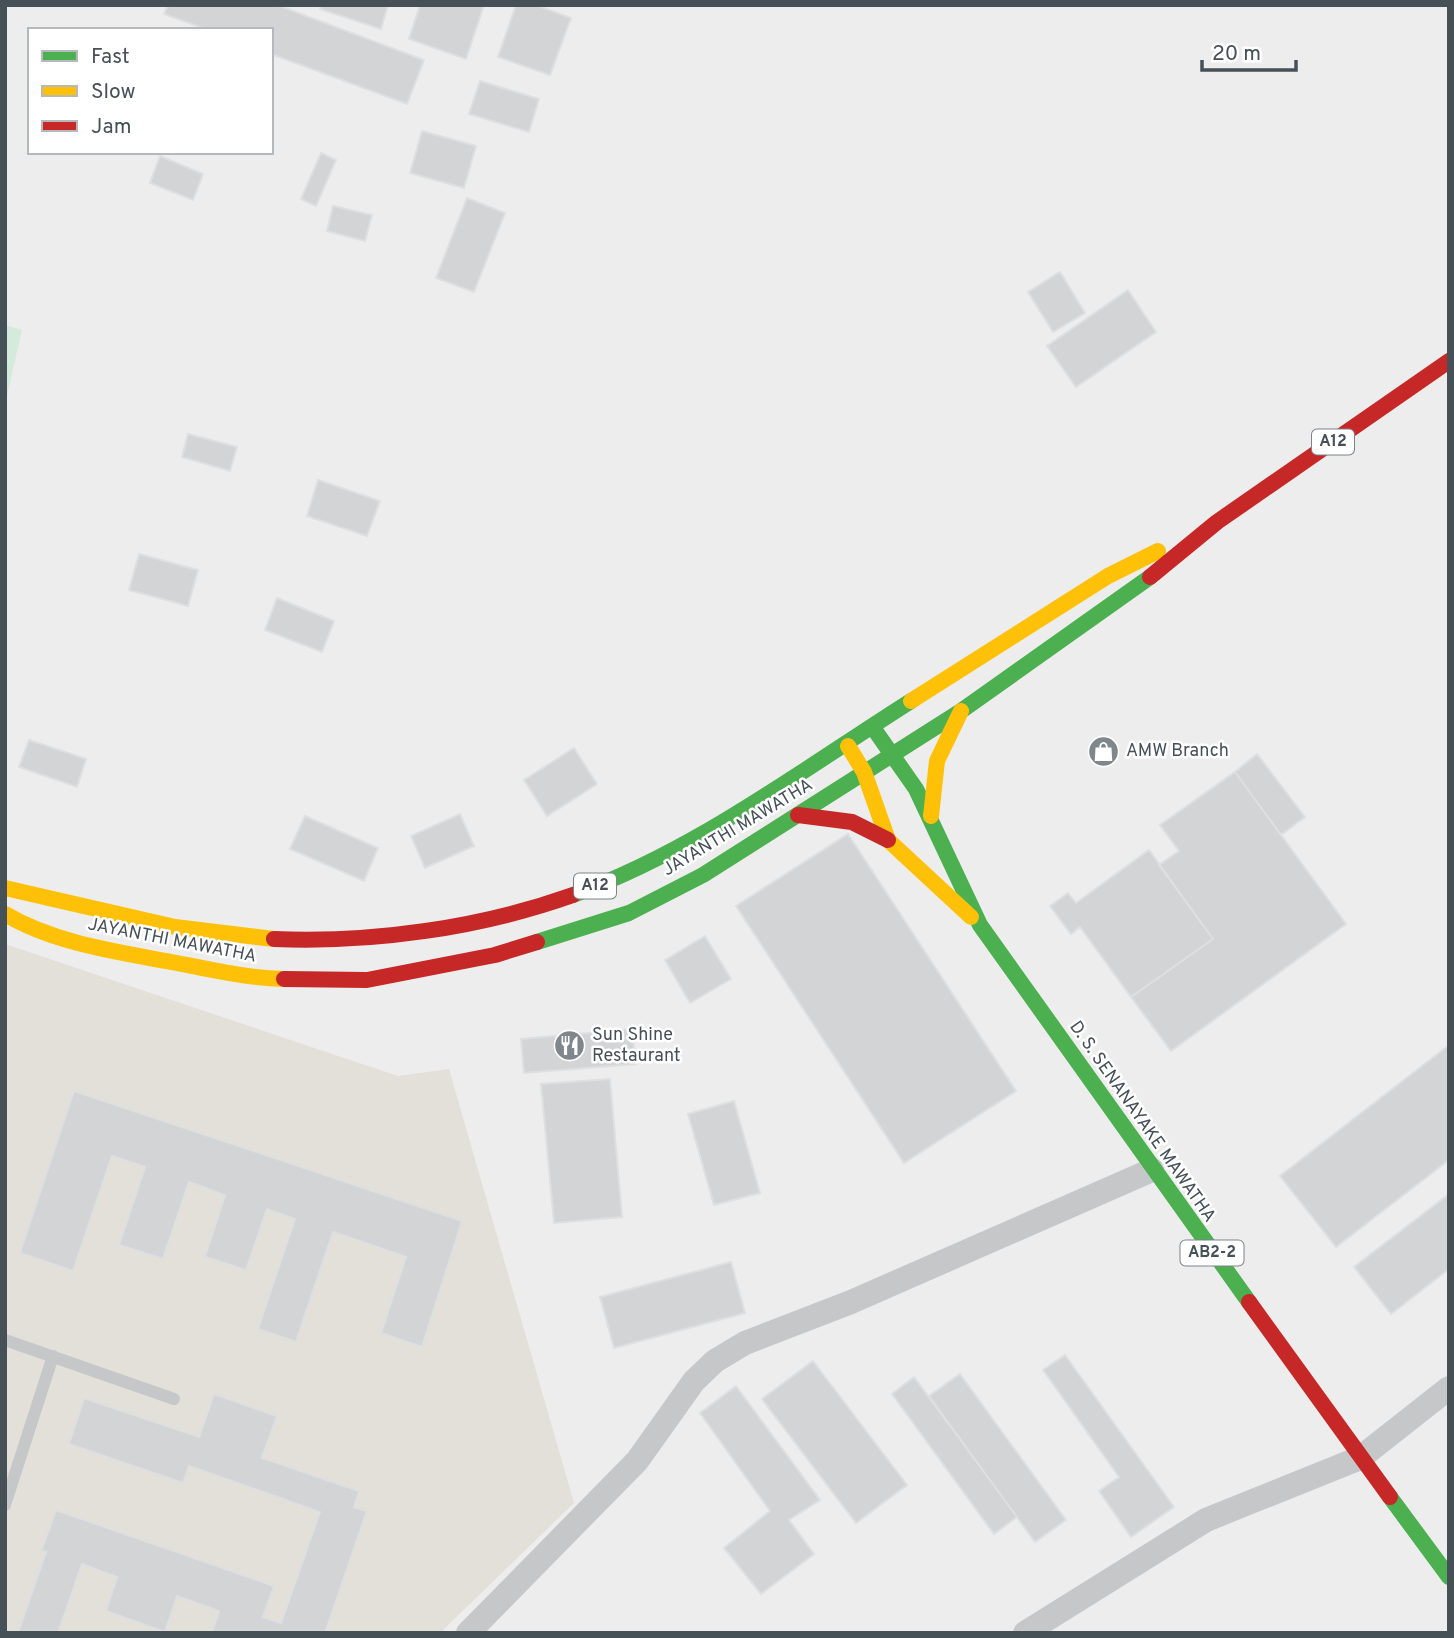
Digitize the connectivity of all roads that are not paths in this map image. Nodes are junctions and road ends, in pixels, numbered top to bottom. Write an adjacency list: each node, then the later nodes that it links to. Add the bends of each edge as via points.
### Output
1 (1449, 361): 2 (main road, JAYANTHI MAWATHA / A12)
2 (1217, 522): 3 (main road, JAYANTHI MAWATHA / A12, via 1129,595); 4 (main road, JAYANTHI MAWATHA / A12, via 1108,576)
3 (961, 711): 6 (main road, JAYANTHI MAWATHA / A12); 9 (main road, via 933,765)
4 (872, 726): 5 (main road, JAYANTHI MAWATHA / A12); 6 (main road, D. S. SENANAYAKE MAWATHA)
5 (846, 743): 7 (main road, D. S. SENANAYAKE MAWATHA); 11 (main road, JAYANTHI MAWATHA / A12, via 709,831 622,876 545,905 492,916 348,937 276,939 206,932)
6 (891, 755): 7 (main road, JAYANTHI MAWATHA / A12); 9 (main road, D. S. SENANAYAKE MAWATHA / AB2-2)
7 (864, 772): 8 (main road, JAYANTHI MAWATHA / A12); 10 (main road, D. S. SENANAYAKE MAWATHA / AB2-2)
8 (798, 815): 10 (main road, via 852,822); 12 (main road, JAYANTHI MAWATHA / A12, via 704,875 629,913 495,956 367,980 257,978 189,967 31,929)
9 (931, 816): 13 (main road, D. S. SENANAYAKE MAWATHA / AB2-2)
10 (888, 840): 13 (main road, D. S. SENANAYAKE MAWATHA / AB2-2)
11 (5, 888)
12 (5, 914)
13 (980, 925): 14 (main road, D. S. SENANAYAKE MAWATHA / AB2-2)
14 (1152, 1170): 19 (main road, D. S. SENANAYAKE MAWATHA / AB2-2); 22 (street, via 851,1302 745,1343 715,1361 637,1461)
15 (5, 1340): 16 (lane)
16 (53, 1356): 18 (lane); 20 (lane)
17 (1449, 1388): 19 (street)
18 (174, 1399)
19 (1360, 1458): 21 (main road, D. S. SENANAYAKE MAWATHA / AB2-2); 23 (street, via 1206,1520)
20 (5, 1505)
21 (1449, 1577)
22 (468, 1633)
23 (1025, 1633)

